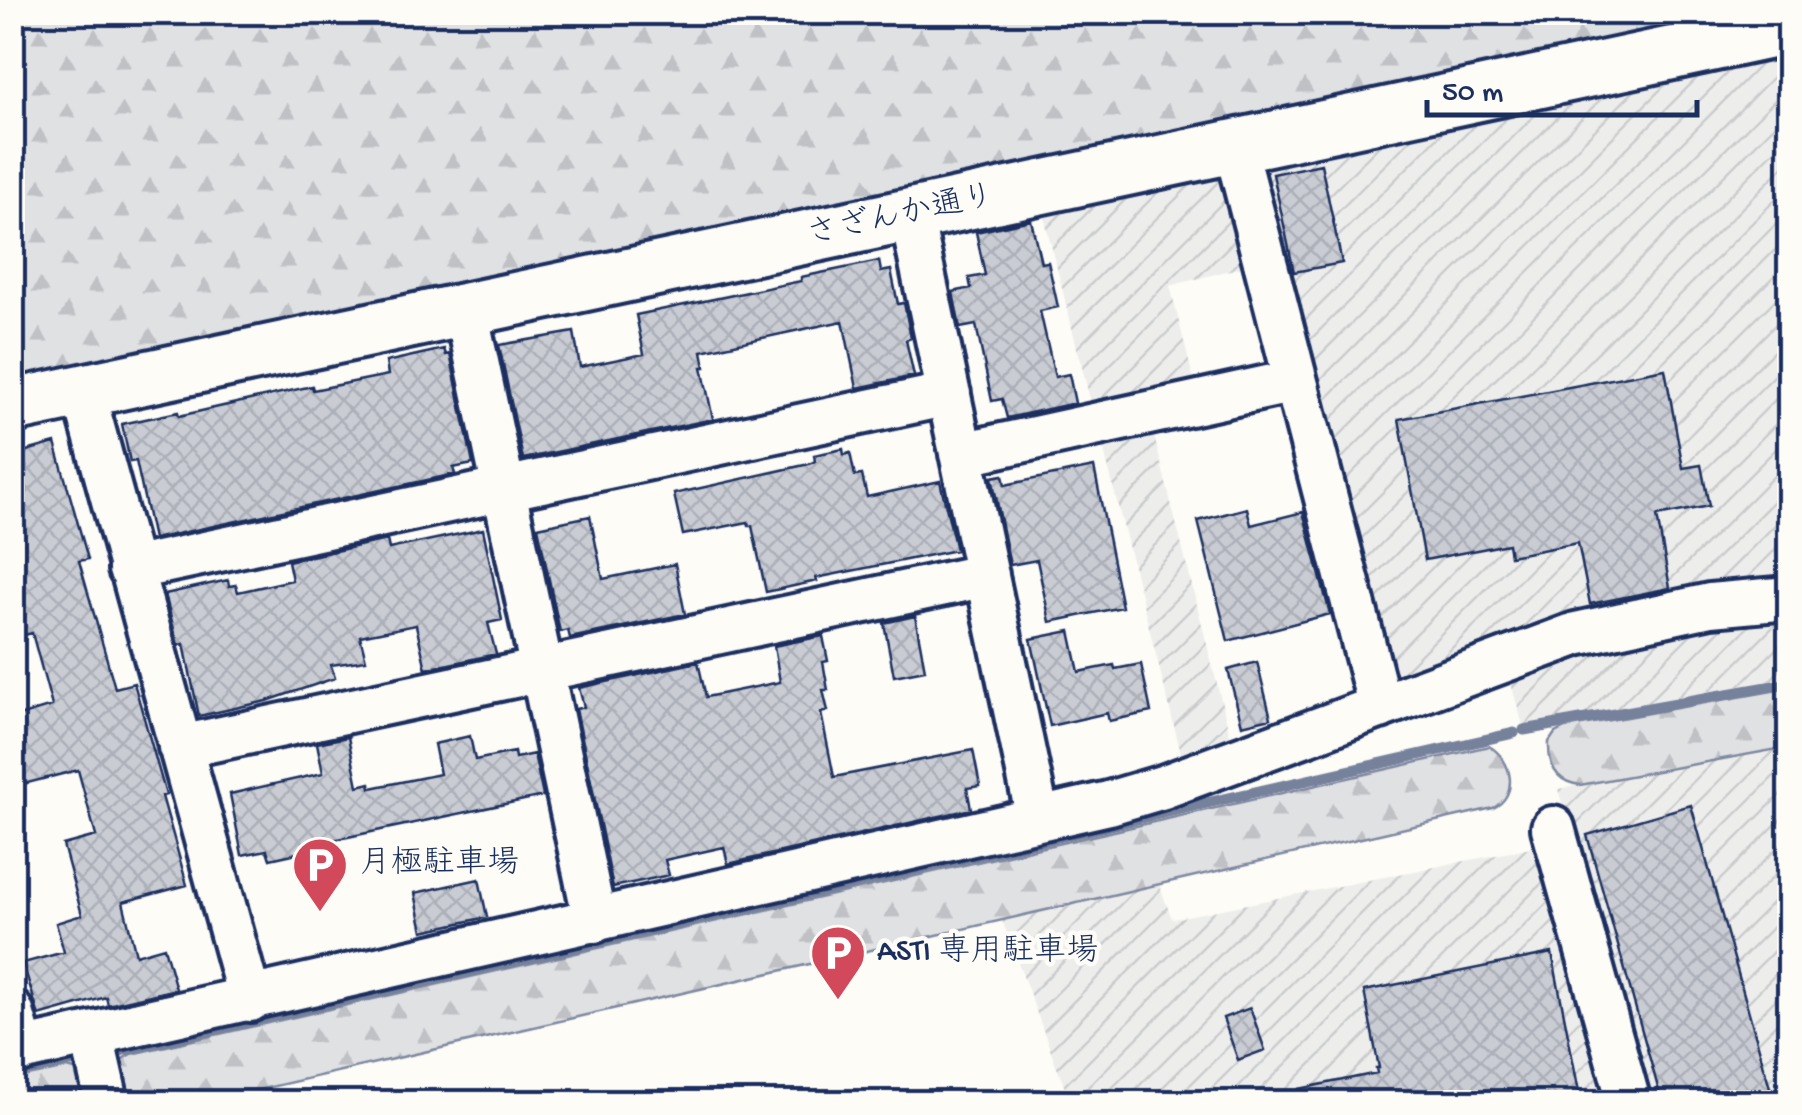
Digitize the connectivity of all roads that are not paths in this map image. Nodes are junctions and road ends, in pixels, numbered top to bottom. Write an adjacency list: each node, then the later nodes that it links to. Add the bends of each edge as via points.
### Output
1 (1790, 28): 2 (street, さざんか通り)
2 (1235, 146): 3 (street, さざんか通り); 5 (street)
3 (911, 215): 4 (street, さざんか通り); 7 (street)
4 (466, 310): 6 (street, さざんか通り); 10 (street)
5 (1294, 381): 9 (street); 15 (street)
6 (83, 391): 8 (street, さざんか通り); 11 (street)
7 (948, 394): 9 (street); 10 (street)
8 (12, 406)
9 (961, 454): 12 (street)
10 (504, 489): 11 (street); 14 (street)
11 (130, 569): 16 (street)
12 (987, 575): 14 (street); 17 (street)
13 (1790, 598): 15 (street, via 1710,605 1576,634)
14 (542, 669): 16 (street); 19 (street)
15 (1380, 707): 17 (street, via 1163,787)
16 (180, 747): 20 (street)
17 (1038, 819): 19 (street)
18 (1552, 828): 24 (street)
19 (595, 921): 20 (street)
20 (250, 1000): 21 (street)
21 (92, 1036): 22 (street); 23 (street)
22 (16, 1038)
23 (106, 1102)
24 (1630, 1102)

